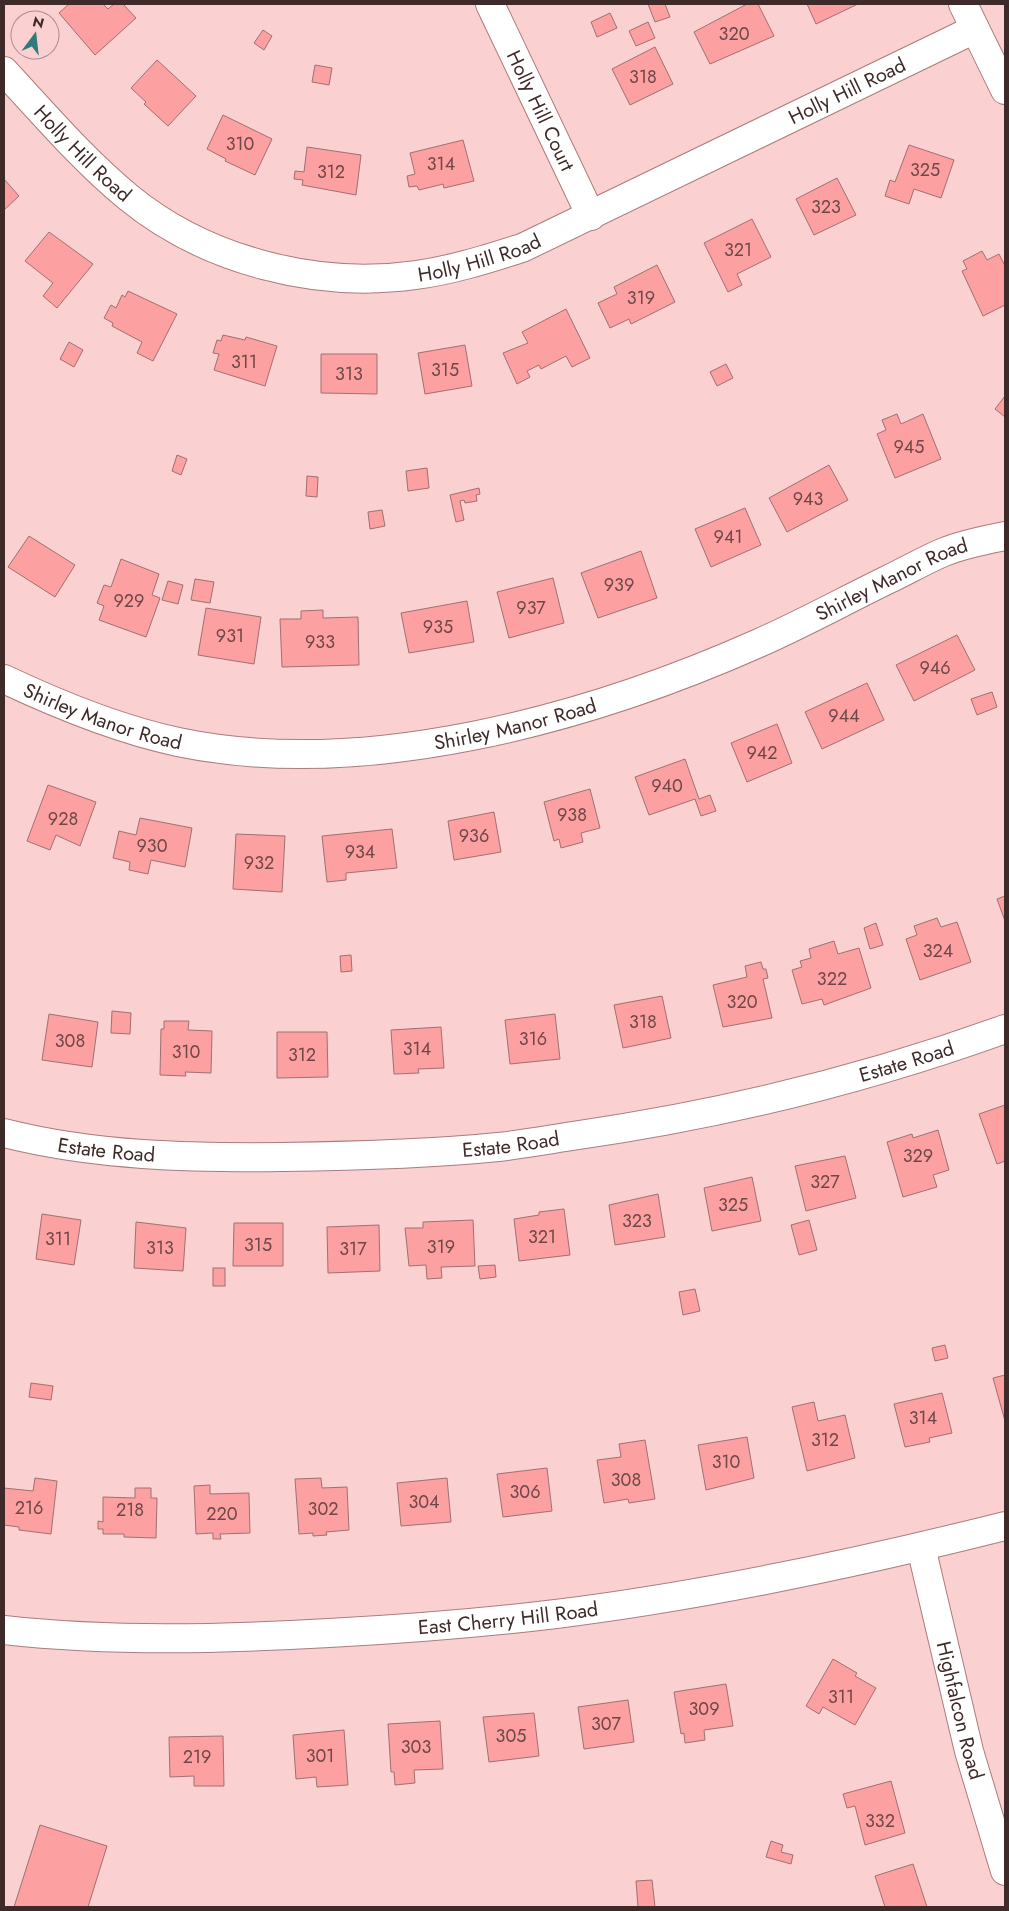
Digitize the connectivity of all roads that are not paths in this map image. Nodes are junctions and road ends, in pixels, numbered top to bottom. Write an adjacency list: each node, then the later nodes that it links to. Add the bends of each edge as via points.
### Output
1 (490, 4): 6 (street, Holly Hill Court)
2 (963, 4): 3 (street)
3 (975, 29): 5 (street); 6 (street, Holly Hill Road)
4 (4, 71): 6 (street, Holly Hill Road, via 74,147 129,198 178,232 230,254 283,271 352,279 415,275 472,264 522,248)
5 (1005, 90)
6 (591, 216)
7 (1005, 536): 8 (street, Shirley Manor Road, via 946,551 759,643 658,684 533,722 413,746 308,754 245,751 178,742 116,725 55,703)
8 (4, 679)
9 (1005, 1029): 10 (street, Estate Road, via 926,1057 800,1093 660,1123 498,1147 350,1156 211,1158 102,1151)
10 (4, 1133)
11 (1005, 1526): 12 (street, East Cherry Hill Road)
12 (921, 1547): 13 (street, East Cherry Hill Road, via 694,1593 557,1614 428,1627 172,1640 56,1636); 14 (street, Highfalcon Road, via 969,1751)
13 (4, 1630)
14 (1005, 1872)

